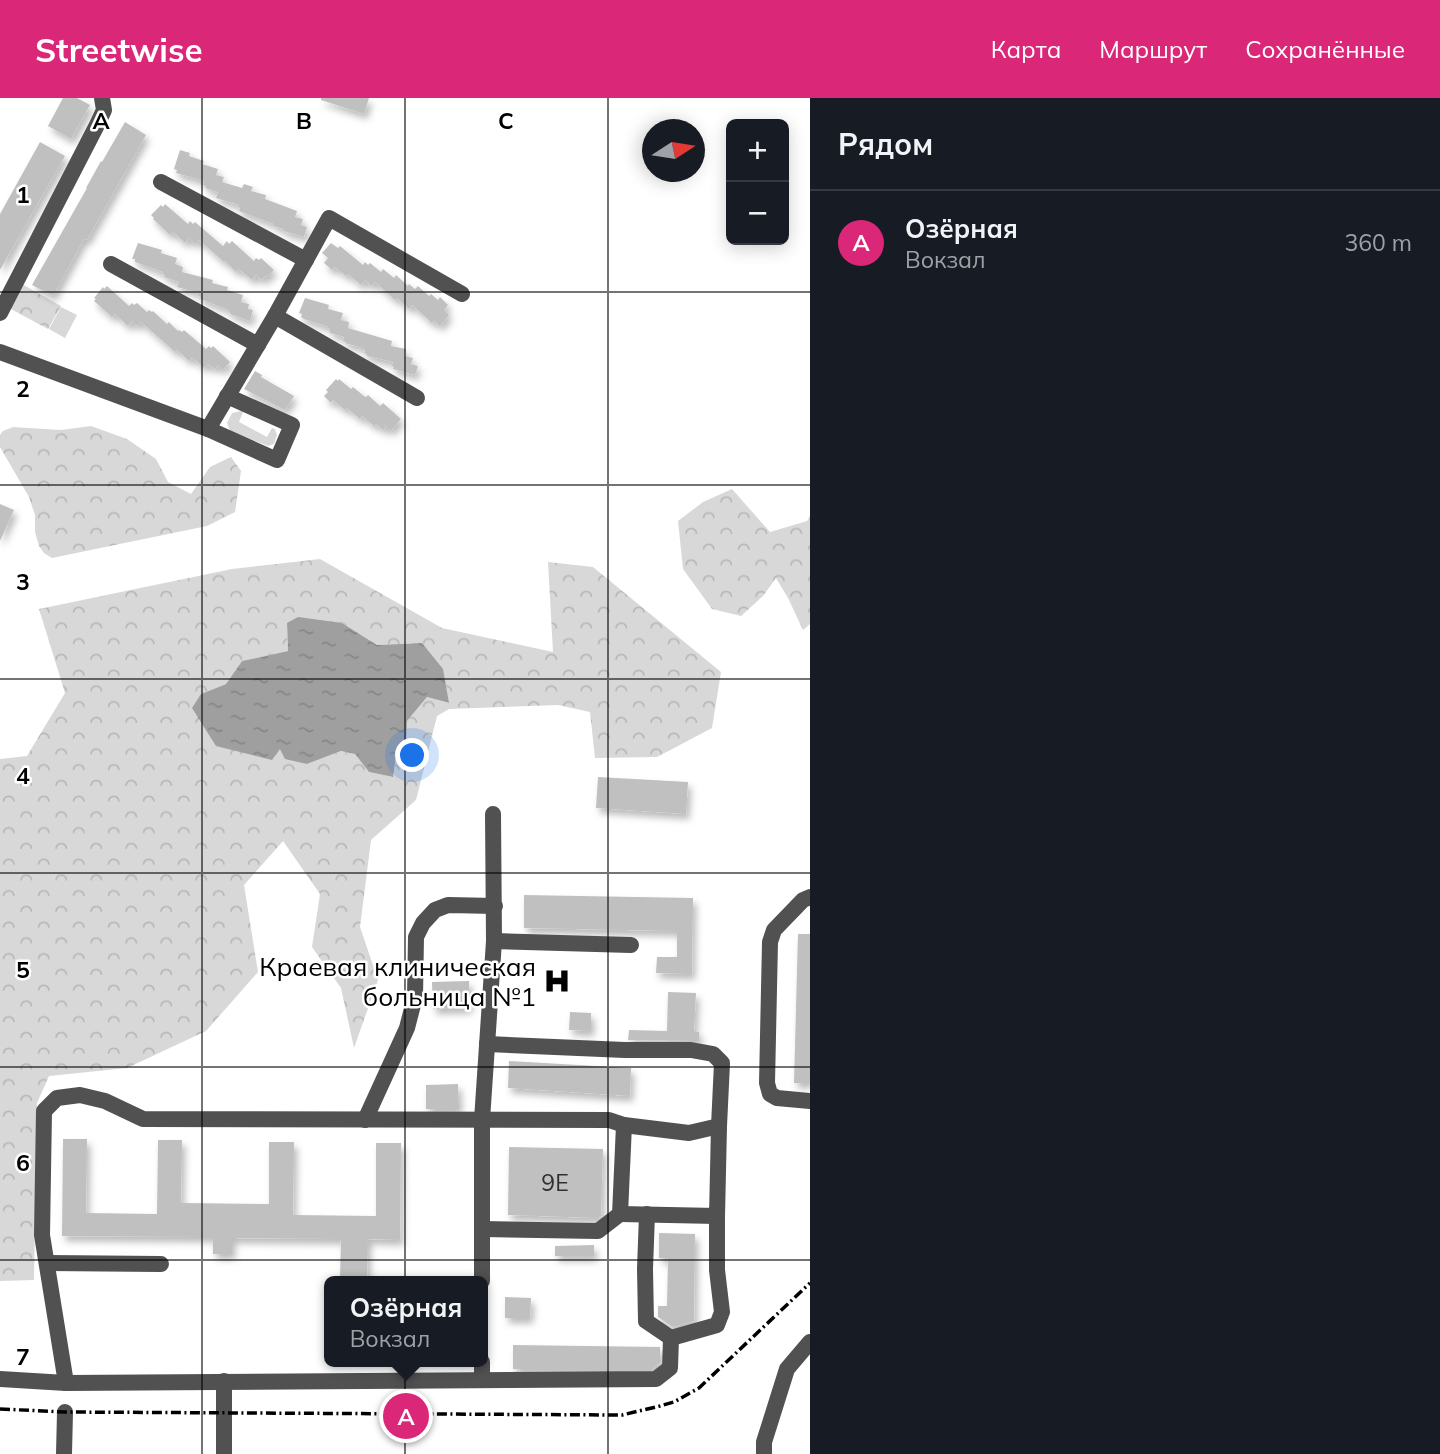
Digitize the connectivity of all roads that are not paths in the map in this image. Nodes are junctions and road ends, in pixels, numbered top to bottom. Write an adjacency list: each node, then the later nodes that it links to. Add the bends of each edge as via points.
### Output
1 (102, 98): 6 (lane, via 104,110 97,125)
2 (161, 182): 3 (lane)
3 (306, 260): 5 (lane, via 329,218); 7 (lane)
4 (111, 264): 8 (lane)
5 (462, 294)
6 (0, 313)
7 (275, 316): 8 (lane); 11 (lane)
8 (258, 345): 10 (lane)
9 (0, 352): 12 (lane)
10 (227, 396): 12 (lane); 12 (lane, via 292,425 277,460)
11 (417, 398)
12 (208, 429)
13 (493, 814): 15 (lane)
14 (810, 897): 19 (lane, via 774,930 770,942 766,1083 777,1098)
15 (495, 906): 16 (lane); 20 (lane, via 448,905 435,910 423,923 416,936 415,997 407,1028)
16 (494, 940): 17 (lane); 18 (lane)
17 (631, 945)
18 (487, 1044): 21 (lane); 23 (lane, via 713,1054 722,1063)
19 (810, 1101)
20 (365, 1120): 21 (lane); 28 (lane, via 143,1119 105,1101 80,1095 57,1098 44,1111 42,1235)
21 (482, 1120): 22 (lane, via 609,1120); 27 (lane)
22 (624, 1125): 23 (lane, via 689,1133); 24 (lane)
23 (719, 1126): 26 (lane)
24 (620, 1214): 25 (lane); 27 (lane, via 598,1231)
25 (647, 1214): 26 (lane); 31 (lane, via 646,1321)
26 (717, 1216): 31 (lane, via 716,1270 722,1312 717,1325)
27 (482, 1229): 30 (lane)
28 (47, 1263): 29 (lane); 37 (lane)
29 (161, 1264)
30 (482, 1276)
31 (671, 1338): 35 (lane, via 670,1368 656,1378)
32 (810, 1342): 41 (lane, via 787,1369)
33 (482, 1367): 35 (lane)
34 (0, 1379): 37 (lane)
35 (482, 1380): 36 (lane)
36 (224, 1381): 37 (lane); 40 (lane)
37 (66, 1383)
38 (65, 1412): 39 (lane)
39 (64, 1454)
40 (224, 1454)
41 (764, 1454)

